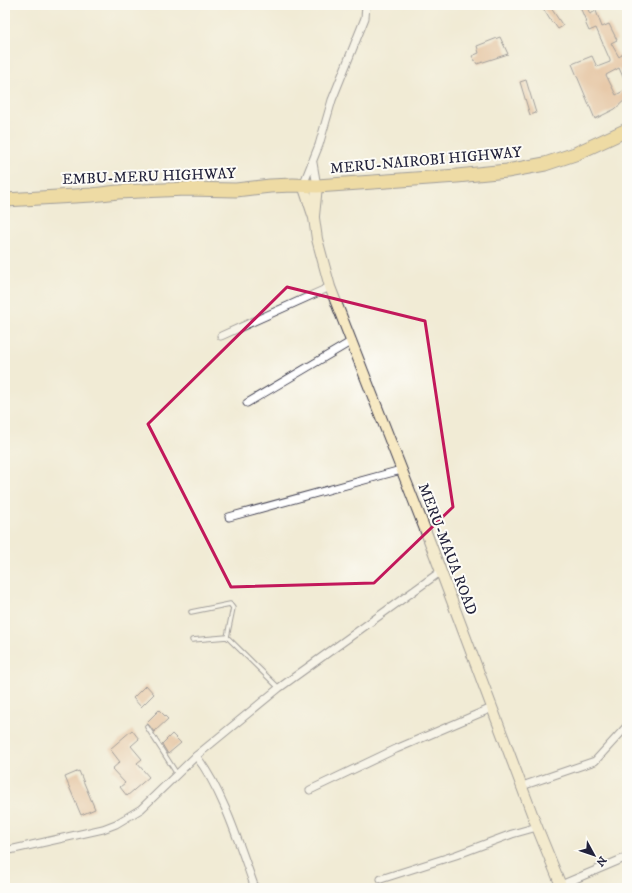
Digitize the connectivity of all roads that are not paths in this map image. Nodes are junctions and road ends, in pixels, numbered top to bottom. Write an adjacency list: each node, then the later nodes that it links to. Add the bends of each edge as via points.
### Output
1 (366, 5): 3 (street, via 365,18 332,100)
2 (627, 130): 5 (highway, MERU-NAIROBI HIGHWAY, via 575,154 545,164 507,171)
3 (313, 163): 4 (street); 5 (street)
4 (298, 185): 5 (highway, MERU-NAIROBI HIGHWAY); 6 (highway, EMBU-MERU HIGHWAY, via 236,190 118,192); 7 (main road, MERU-MAUA ROAD)
5 (317, 186): 7 (main road, MERU-MAUA ROAD)
6 (5, 200)
7 (314, 218): 8 (main road, MERU-MAUA ROAD)
8 (330, 288): 9 (street); 10 (main road, MERU-MAUA ROAD)
9 (221, 336)
10 (352, 341): 11 (street); 12 (main road, MERU-MAUA ROAD)
11 (247, 403)
12 (401, 470): 13 (street); 14 (main road, MERU-MAUA ROAD)
13 (229, 517)
14 (440, 572): 18 (street); 19 (main road, MERU-MAUA ROAD)
15 (191, 612): 16 (lane, via 230,604 233,608)
16 (226, 637): 17 (lane); 18 (lane)
17 (192, 640)
18 (279, 688): 22 (street)
19 (492, 708): 24 (main road, MERU-MAUA ROAD); 25 (street, via 396,749)
20 (627, 726): 24 (street, via 595,761)
21 (147, 727): 23 (lane)
22 (196, 756): 23 (street); 31 (street, via 217,792)
23 (177, 774): 27 (street, via 142,809 116,824)
24 (522, 786): 26 (main road, MERU-MAUA ROAD)
25 (310, 790)
26 (537, 827): 29 (street); 30 (main road, MERU-MAUA ROAD)
27 (5, 851)
28 (627, 857): 30 (street)
29 (381, 879)
30 (562, 887)
31 (255, 888)

